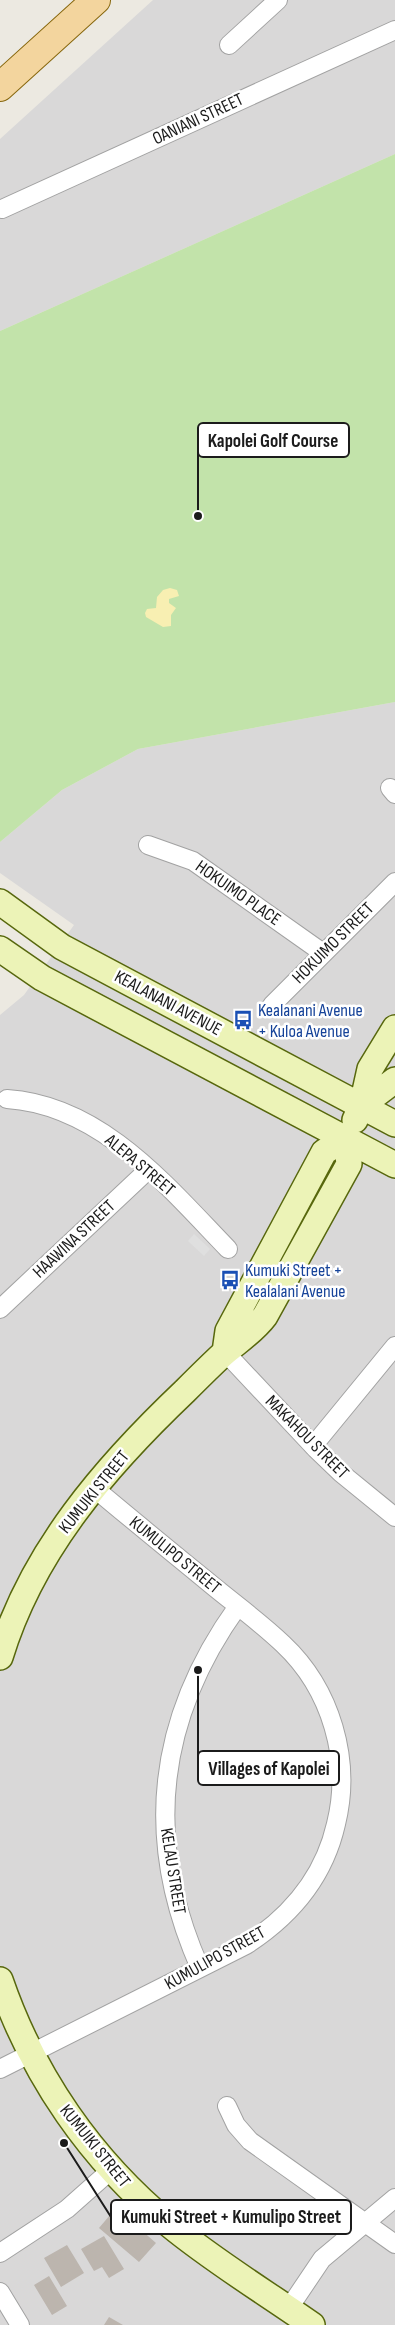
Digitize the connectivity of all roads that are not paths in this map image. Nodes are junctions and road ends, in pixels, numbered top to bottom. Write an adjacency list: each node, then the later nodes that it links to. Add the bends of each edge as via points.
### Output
1 (96, 0): 5 (main road)
2 (278, 0): 4 (street)
3 (395, 30): 6 (street, OANIANI STREET)
4 (229, 45)
5 (0, 87)
6 (2, 209)
7 (148, 845): 11 (street, HOKUIMO PLACE, via 193,860)
8 (395, 882): 11 (street, HOKUIMO STREET)
9 (0, 902): 16 (street, KEALANANI AVENUE, via 62,946)
10 (0, 949): 18 (street, KEALANANI AVENUE, via 42,978)
11 (322, 952): 12 (street, HOKUIMO STREET)
12 (272, 1005)
13 (395, 1028): 16 (street, via 370,1069)
14 (395, 1080): 16 (street)
15 (7, 1099): 20 (street, ALEPA STREET, via 50,1106 119,1144)
16 (362, 1106): 17 (street, KEALANANI AVENUE); 18 (street)
17 (395, 1124)
18 (346, 1138): 19 (street, KEALANANI AVENUE); 24 (street, KUMUIKI STREET, via 349,1164 265,1316 252,1332)
19 (395, 1165)
20 (149, 1169): 21 (street, ALEPA STREET); 22 (street, HAAWINA STREET)
21 (228, 1249)
22 (0, 1309)
23 (395, 1346): 25 (street)
24 (225, 1352): 25 (street, MAKAHOU STREET); 26 (street, KUMUIKI STREET, via 155,1419)
25 (313, 1446): 27 (street, MAKAHOU STREET)
26 (93, 1487): 28 (street, KUMULIPO STREET); 29 (street, KUMUIKI STREET, via 46,1556)
27 (395, 1517)
28 (238, 1606): 31 (street, KELAU STREET, via 195,1677 176,1730 166,1784 165,1838 173,1892 182,1926); 31 (street, KUMULIPO STREET, via 288,1649 310,1675 335,1731 342,1792 327,1853 299,1900 264,1934)
29 (5, 1627): 30 (street, KUMUIKI STREET)
30 (0, 1657)
31 (200, 1968): 33 (street, KUMULIPO STREET)
32 (0, 1980): 33 (street, KUMUIKI STREET)
33 (30, 2053): 34 (street, KUMULIPO STREET); 36 (street, KUMUIKI STREET, via 70,2118)
34 (0, 2069)
35 (227, 2106): 38 (street, via 236,2125 250,2141)
36 (111, 2170): 40 (street, via 66,2209); 42 (street, KUMUIKI STREET, via 171,2226)
37 (395, 2198): 38 (street)
38 (364, 2223): 39 (street); 42 (street, via 322,2260)
39 (395, 2244)
40 (0, 2253)
41 (0, 2292): 43 (street)
42 (288, 2308): 44 (street, KUMUIKI STREET)
43 (20, 2325)
44 (312, 2325)

